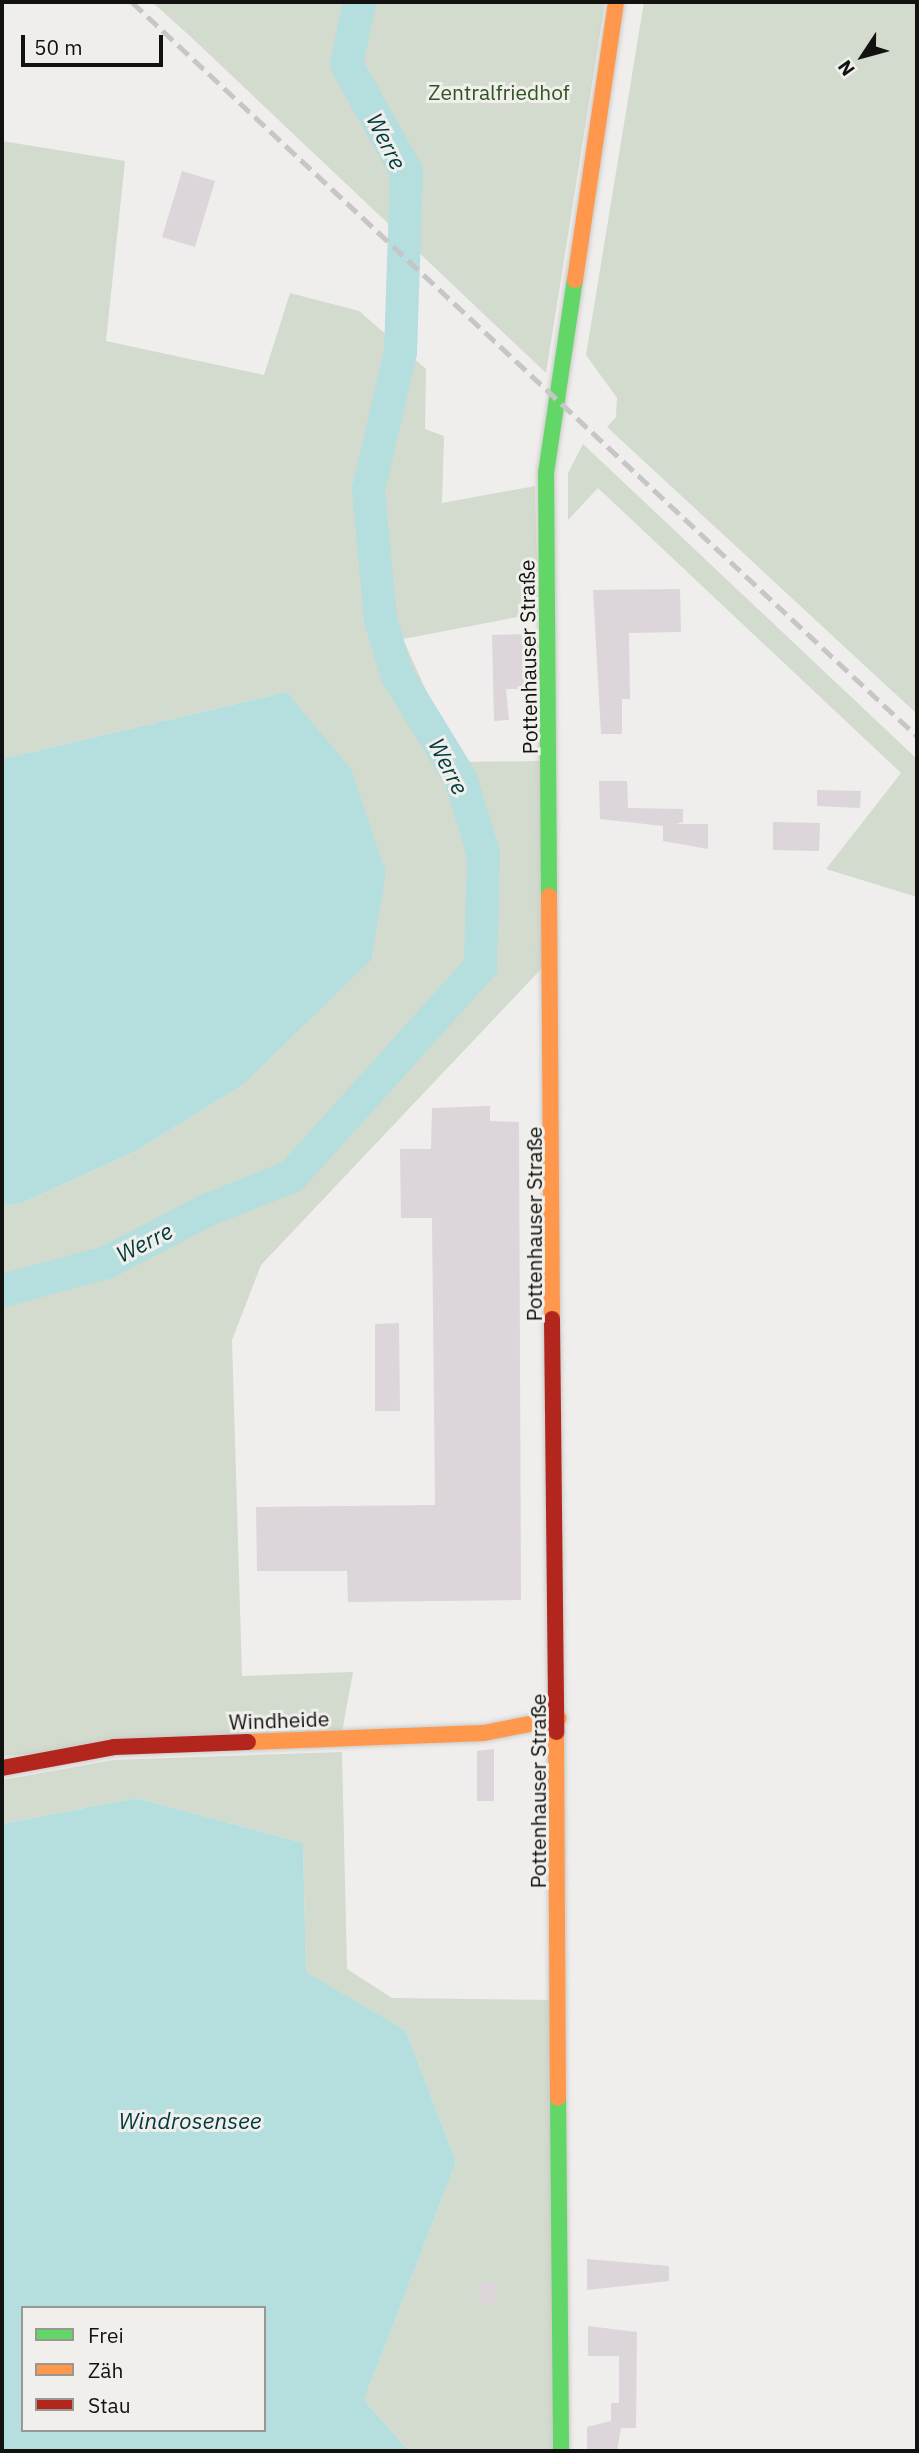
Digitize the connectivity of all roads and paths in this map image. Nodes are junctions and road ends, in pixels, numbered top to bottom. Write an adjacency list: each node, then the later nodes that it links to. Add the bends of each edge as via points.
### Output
1 (617, 2): 2 (street, Pottenhauser Straße, via 546,472)
2 (559, 1718): 3 (street, Windheide, via 484,1733 114,1747); 4 (street, Pottenhauser Straße)
3 (2, 1768)
4 (561, 2451)

